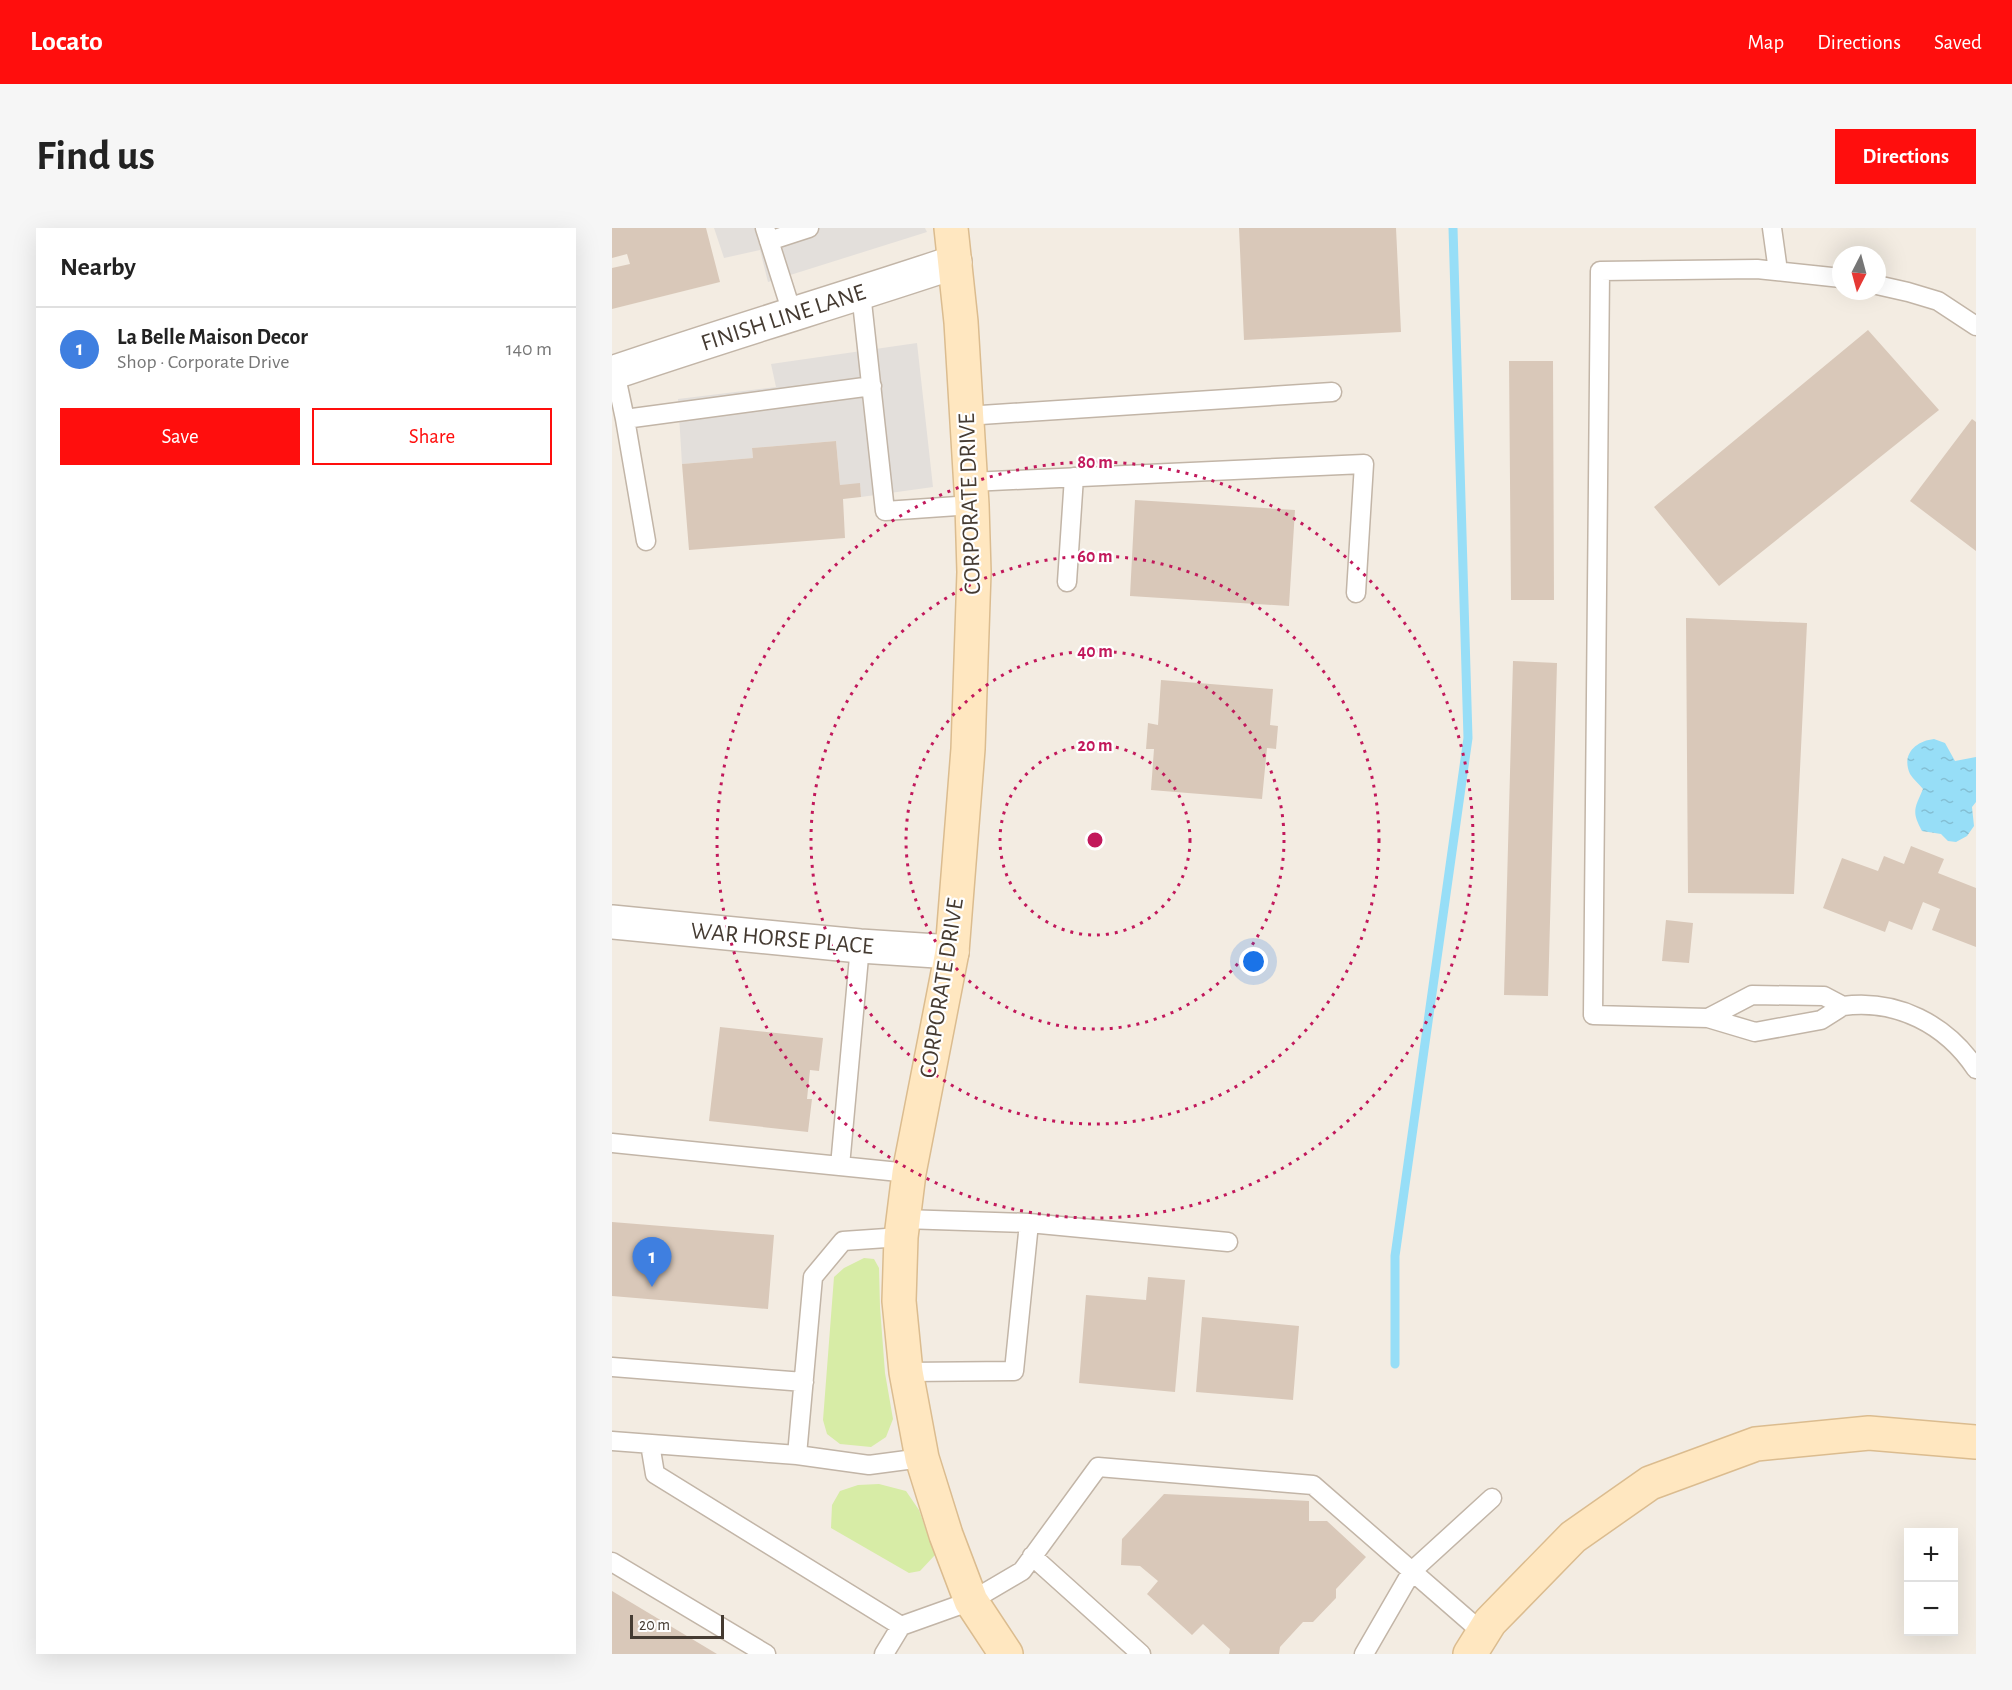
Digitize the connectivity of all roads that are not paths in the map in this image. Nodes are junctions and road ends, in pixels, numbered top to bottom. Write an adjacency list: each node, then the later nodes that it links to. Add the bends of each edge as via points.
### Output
1 (809, 228): 4 (lane)
2 (951, 228): 5 (street, CORPORATE DRIVE)
3 (1772, 228): 6 (lane)
4 (767, 234): 10 (lane)
5 (954, 262): 9 (street, FINISH LINE LANE); 15 (street, CORPORATE DRIVE)
6 (1778, 271): 7 (lane); 26 (lane, via 1600,271 1593,1015)
7 (1832, 277)
8 (1886, 287): 11 (lane, via 1938,302)
9 (861, 293): 10 (street, FINISH LINE LANE); 13 (lane)
10 (792, 313): 12 (street, FINISH LINE LANE)
11 (1976, 326)
12 (613, 372): 16 (lane)
13 (872, 386): 16 (lane); 18 (lane, via 885,511)
14 (1332, 392): 15 (lane)
15 (966, 416): 18 (street, CORPORATE DRIVE)
16 (625, 419): 19 (lane)
17 (1074, 477): 18 (lane); 20 (lane); 21 (lane, via 1365,464)
18 (972, 494): 24 (street, CORPORATE DRIVE, via 974,572 968,749)
19 (646, 541)
20 (1067, 582)
21 (1356, 593)
22 (612, 922): 23 (street, WAR HORSE PLACE)
23 (860, 946): 24 (street, WAR HORSE PLACE); 29 (lane)
24 (952, 952): 30 (street, CORPORATE DRIVE)
25 (1843, 1006): 26 (lane, via 1821,1020 1755,1032); 26 (lane, via 1824,996 1752,995); 27 (lane, via 1877,1004 1931,1023)
26 (1708, 1018)
27 (1976, 1069)
28 (612, 1143): 29 (lane)
29 (840, 1166): 30 (lane)
30 (909, 1173): 32 (street, CORPORATE DRIVE)
31 (1029, 1223): 32 (lane); 33 (lane); 35 (lane, via 1014,1371)
32 (902, 1228): 35 (street, CORPORATE DRIVE, via 899,1302); 36 (lane, via 843,1241 813,1277)
33 (1228, 1242)
34 (612, 1367): 36 (lane)
35 (906, 1372): 41 (street, CORPORATE DRIVE)
36 (804, 1382): 40 (lane)
37 (612, 1441): 39 (lane)
38 (1976, 1442): 48 (street, via 1869,1433 1756,1444 1650,1483 1573,1537 1490,1622)
39 (650, 1444): 40 (lane); 47 (lane, via 655,1474)
40 (797, 1455): 41 (lane, via 869,1465)
41 (922, 1458): 46 (street, CORPORATE DRIVE)
42 (1492, 1498): 45 (lane)
43 (1032, 1556): 45 (lane, via 1098,1467 1313,1485); 46 (lane, via 1022,1570); 52 (lane)
44 (612, 1562): 49 (lane)
45 (1412, 1571): 48 (lane); 53 (lane)
46 (971, 1601): 47 (lane); 51 (street, CORPORATE DRIVE)
47 (901, 1626): 50 (lane)
48 (1477, 1643)
49 (766, 1654)
50 (884, 1654)
51 (1006, 1654)
52 (1142, 1654)
53 (1364, 1654)

